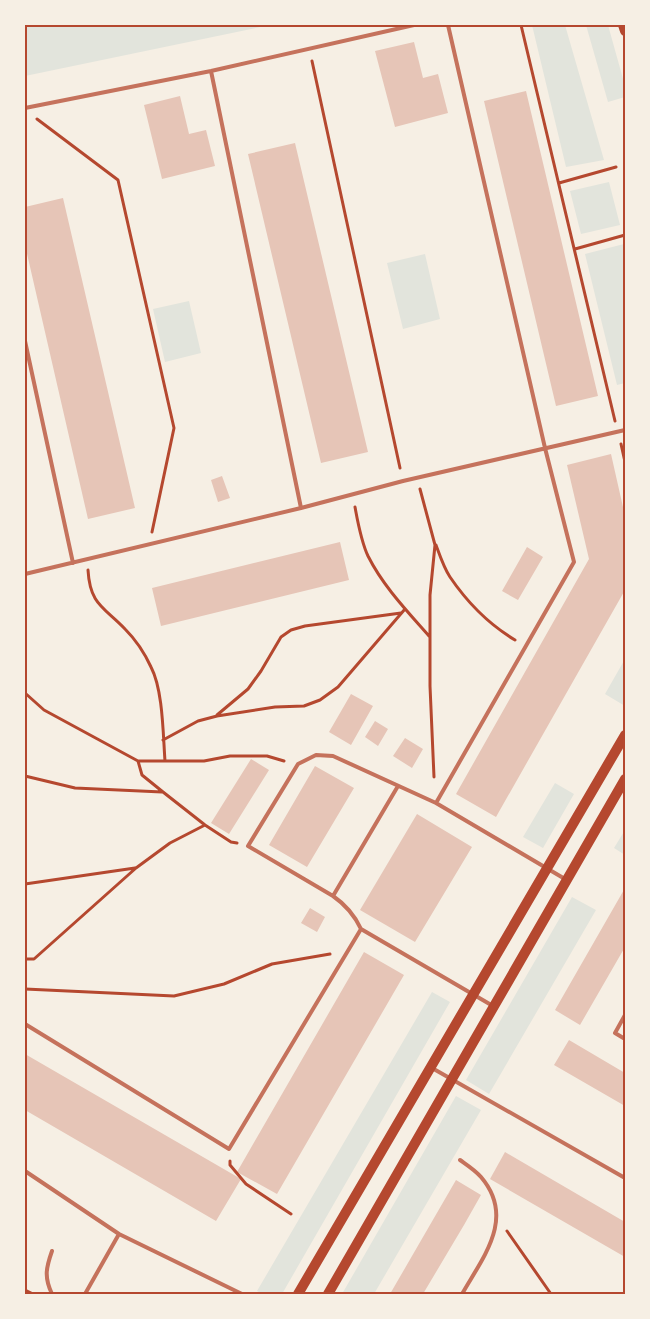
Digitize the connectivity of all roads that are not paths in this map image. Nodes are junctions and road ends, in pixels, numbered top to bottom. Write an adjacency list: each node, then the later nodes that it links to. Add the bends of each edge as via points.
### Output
1 (414, 25): 5 (lane)
2 (448, 25): 9 (lane)
3 (623, 25): 4 (main road)
4 (625, 31)
5 (211, 71): 6 (lane); 10 (lane)
6 (25, 108)
7 (25, 340): 11 (lane)
8 (625, 430): 9 (lane)
9 (545, 448): 10 (lane); 16 (lane, via 574,562)
10 (302, 508): 11 (lane)
11 (73, 563): 12 (lane)
12 (25, 574)
13 (625, 735): 17 (main road)
14 (625, 779): 18 (main road)
15 (398, 786): 16 (lane); 19 (lane); 19 (lane, via 333,756 316,755 298,764 248,846)
16 (436, 803): 17 (lane)
17 (547, 868): 18 (lane); 21 (main road)
18 (567, 880): 22 (main road)
19 (333, 896): 20 (lane, via 345,904)
20 (361, 929): 21 (lane); 24 (lane, via 229,1149)
21 (473, 995): 22 (lane); 26 (main road)
22 (494, 1007): 27 (main road)
23 (625, 1015): 25 (lane, via 615,1033)
24 (25, 1024)
25 (625, 1038)
26 (430, 1067): 27 (lane); 36 (main road)
27 (452, 1080): 30 (lane); 37 (main road)
28 (460, 1160): 38 (lane, via 481,1177 494,1198 498,1218 492,1242)
29 (25, 1171): 31 (lane)
30 (625, 1178)
31 (119, 1234): 34 (lane); 35 (lane)
32 (52, 1251): 33 (lane, via 46,1269)
33 (52, 1294)
34 (85, 1294)
35 (242, 1294)
36 (298, 1294)
37 (328, 1294)
38 (462, 1294)

